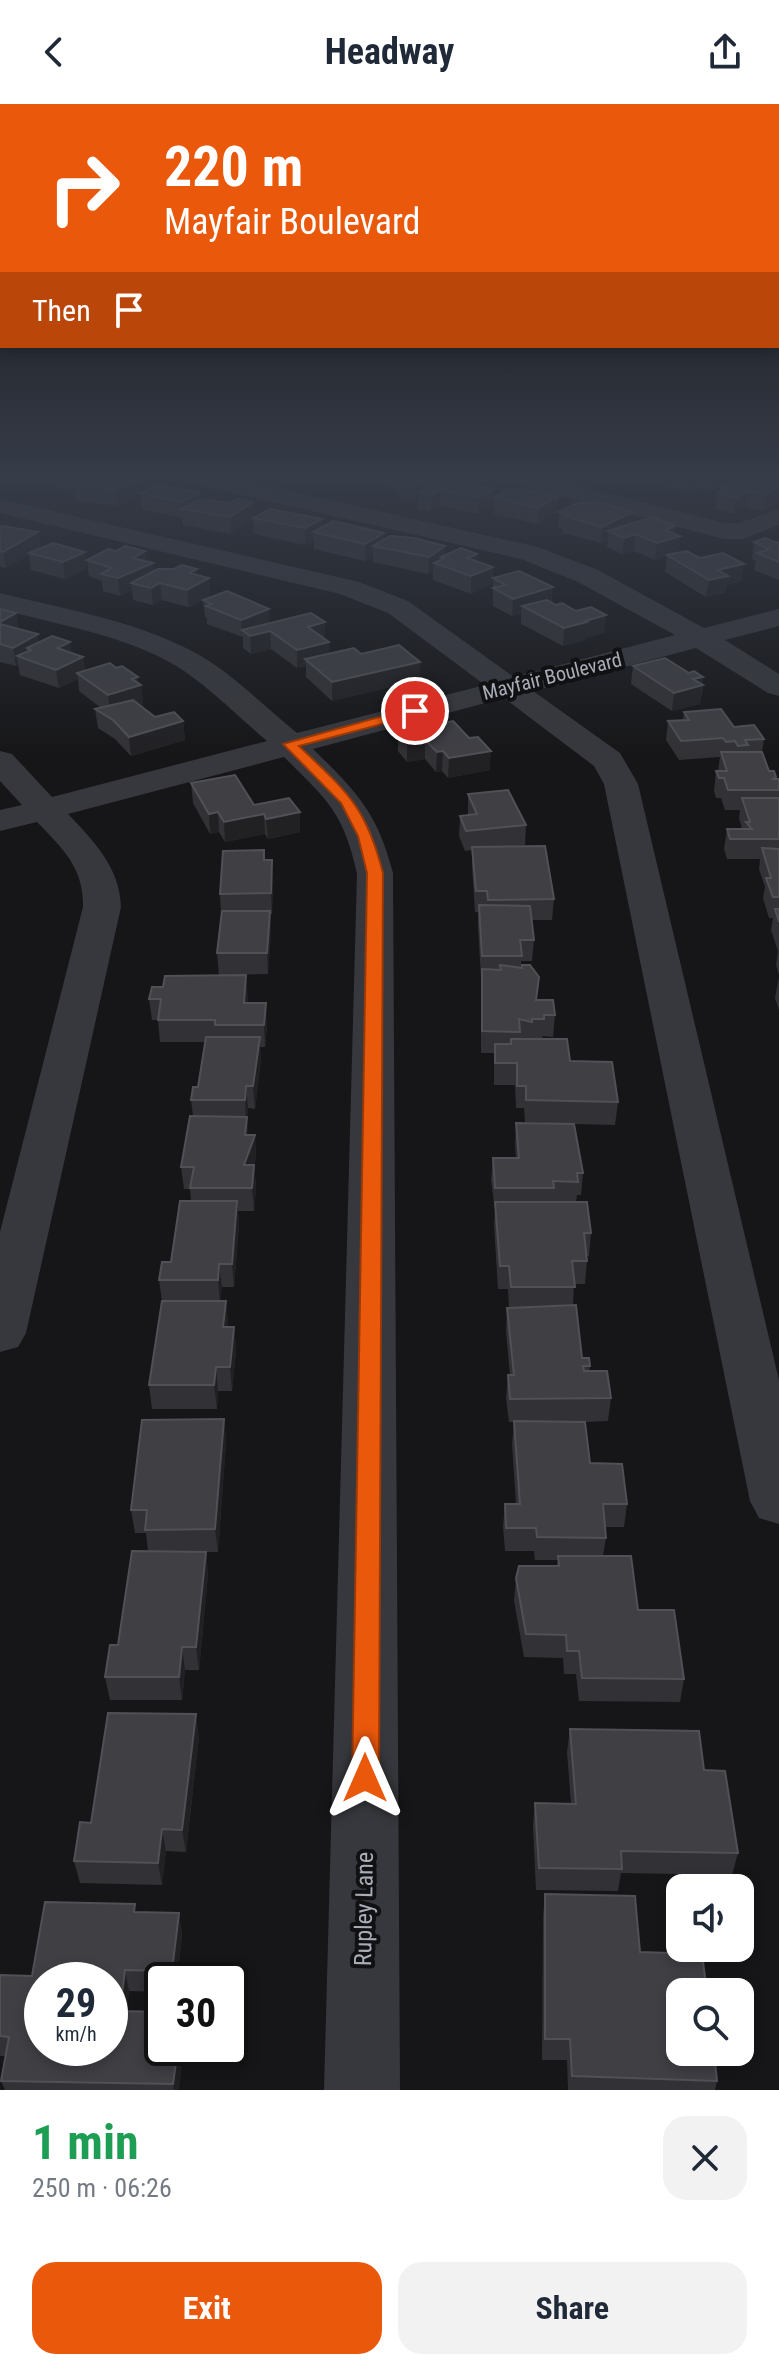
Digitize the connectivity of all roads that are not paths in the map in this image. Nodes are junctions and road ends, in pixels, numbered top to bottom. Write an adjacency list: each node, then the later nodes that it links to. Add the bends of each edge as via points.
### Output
1 (280, 572): 6 (street, via 349,588 398,607)
2 (577, 572): 5 (street)
3 (0, 601): 8 (street, Rupley Lane, via 156,646 196,666)
4 (779, 617): 5 (street, Mayfair Boulevard)
5 (701, 638): 6 (street, Mayfair Boulevard); 7 (street)
6 (507, 687): 8 (street, Mayfair Boulevard); 13 (street, via 608,760 621,784)
7 (779, 687)
8 (290, 744): 10 (street, Mayfair Boulevard); 14 (street, Rupley Lane, via 347,801 366,836 375,873)
9 (0, 761): 10 (street)
10 (46, 808): 11 (street, Mayfair Boulevard); 12 (street, via 82,849 102,884 102,907)
11 (0, 821)
12 (0, 1333)
13 (779, 1501)
14 (362, 2090)

